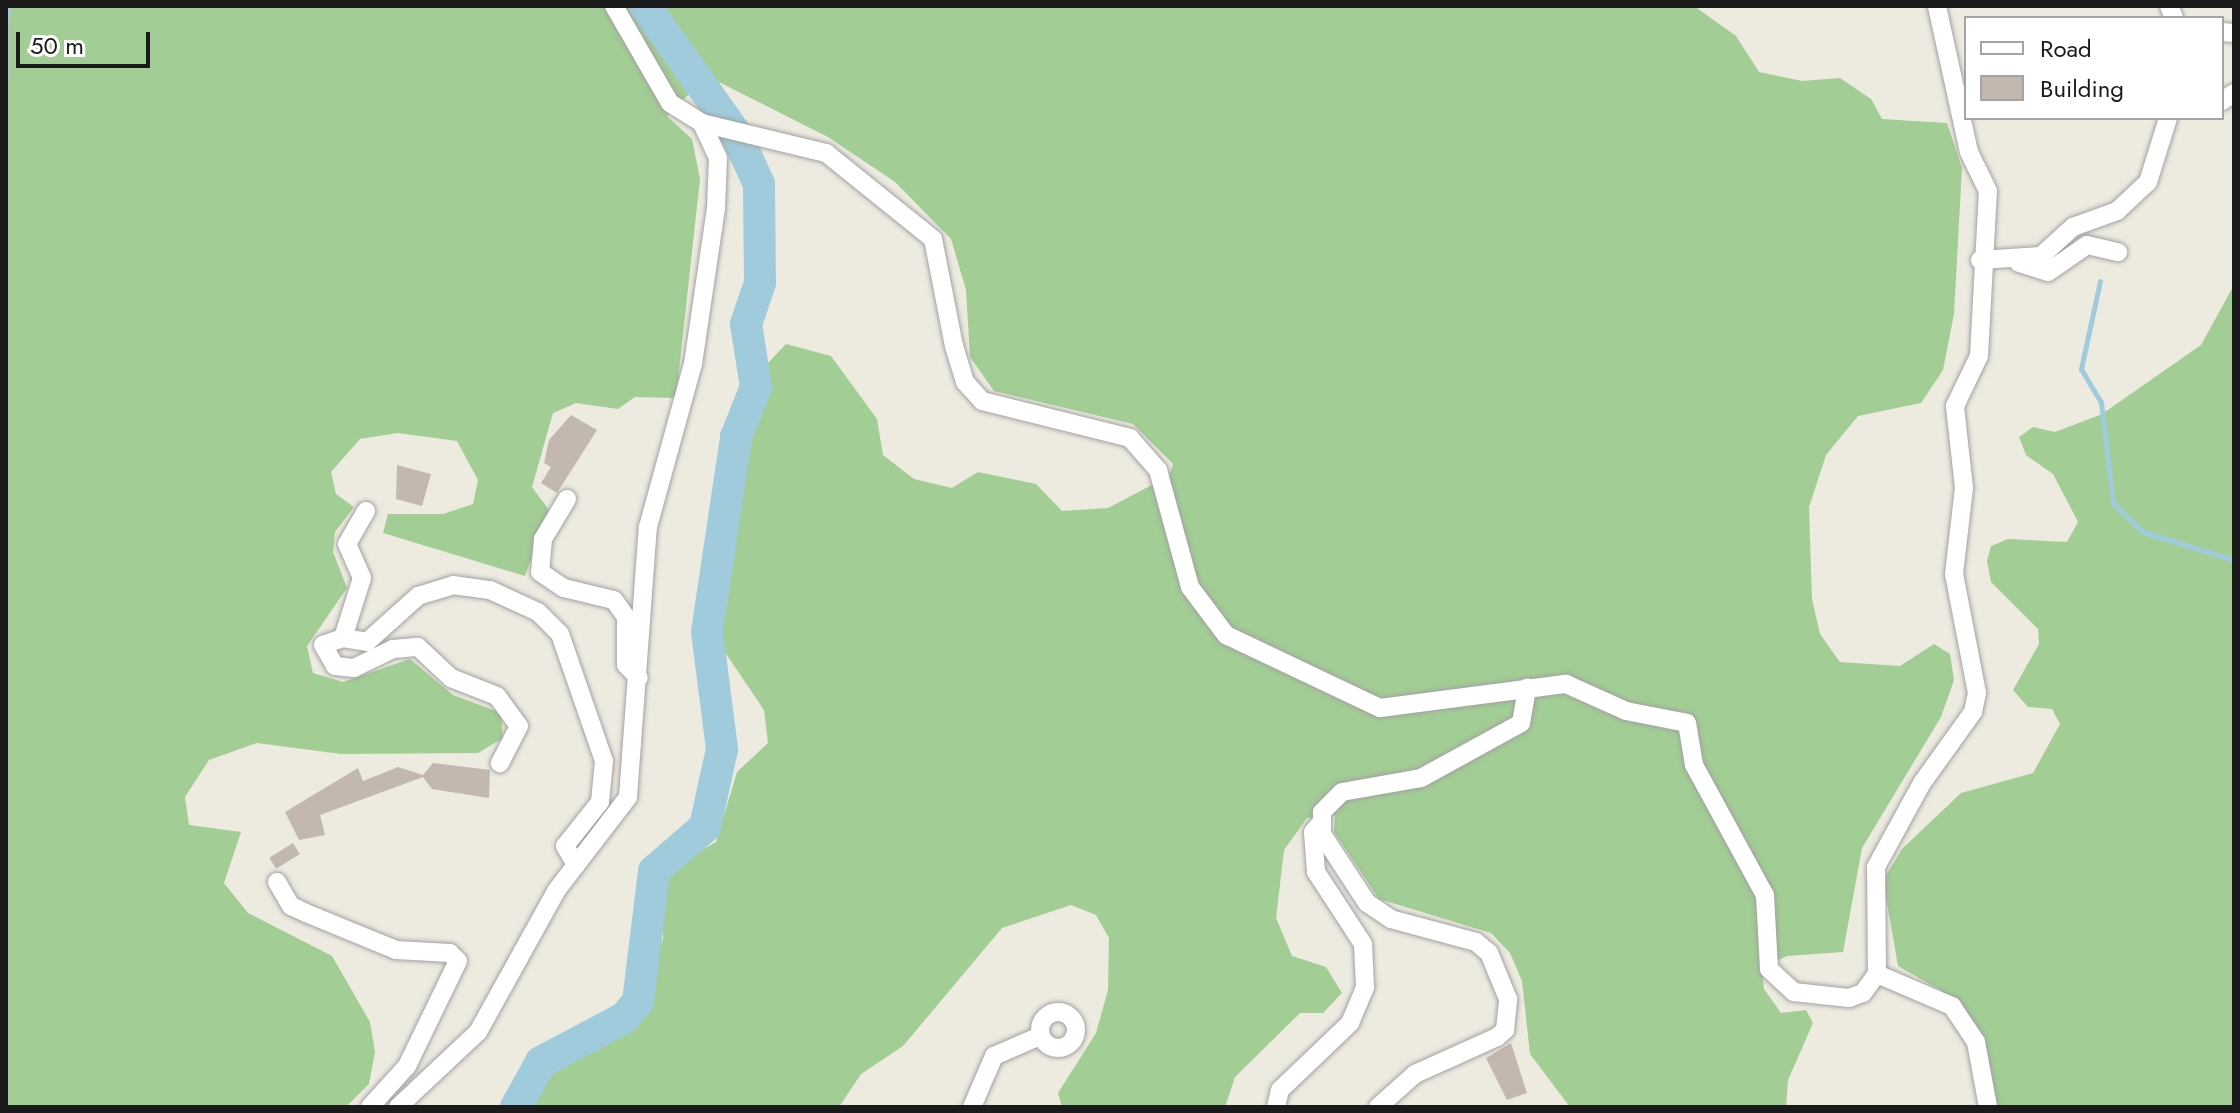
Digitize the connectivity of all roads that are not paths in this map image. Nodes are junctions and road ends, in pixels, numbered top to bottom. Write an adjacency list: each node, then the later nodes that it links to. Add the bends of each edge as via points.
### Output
1 (614, 6): 4 (street, via 670,103)
2 (1937, 6): 6 (street, via 1969,152 1988,191)
3 (2168, 120): 7 (street, via 2156,167 2130,202 2073,227 2041,256)
4 (702, 123): 11 (street, via 718,158 716,209 693,364 648,527); 12 (street, via 826,153 933,239 965,382 982,401 1011,412 1130,438 1158,470 1190,587 1226,635 1380,708)
5 (2118, 252): 7 (street, via 2087,245 2048,272)
6 (1980, 260): 7 (street); 17 (street, via 1979,356 1955,406 1964,488 1953,547 1977,693 1973,712 1922,783 1876,867)
7 (2005, 260)
8 (567, 499): 11 (street, via 543,539 540,572 564,588 614,600 626,617 626,665)
9 (366, 511): 10 (street, via 347,544 362,578)
10 (343, 638): 13 (street, via 323,645 335,666 354,668 393,649 418,647 451,678 497,696 519,726); 15 (street, via 367,642 418,596 453,585 490,590 549,621 563,642 604,761 600,802 565,846 566,859)
11 (639, 678): 15 (street, via 628,797)
12 (1527, 688): 14 (street, via 1521,723 1421,778 1342,792); 17 (street, via 1566,684 1626,711 1687,723 1694,765 1735,848 1761,882 1770,927 1766,956 1777,982 1794,992 1849,998 1863,993)
13 (500, 763)
14 (1320, 824): 22 (street, via 1313,832 1316,872 1363,944 1365,987 1350,1023 1289,1079); 23 (street, via 1377,913 1476,942 1506,990 1505,1030 1415,1074)
15 (576, 865): 20 (street, via 478,1032)
16 (277, 882): 19 (street, via 279,893 306,913 396,950 450,953 458,961 407,1066)
17 (1877, 974): 24 (street, via 1952,1006 1976,1042)
18 (1040, 1036): 21 (street, via 994,1056)
19 (370, 1107)
20 (398, 1107)
21 (972, 1107)
22 (1276, 1107)
23 (1378, 1107)
24 (1988, 1107)

